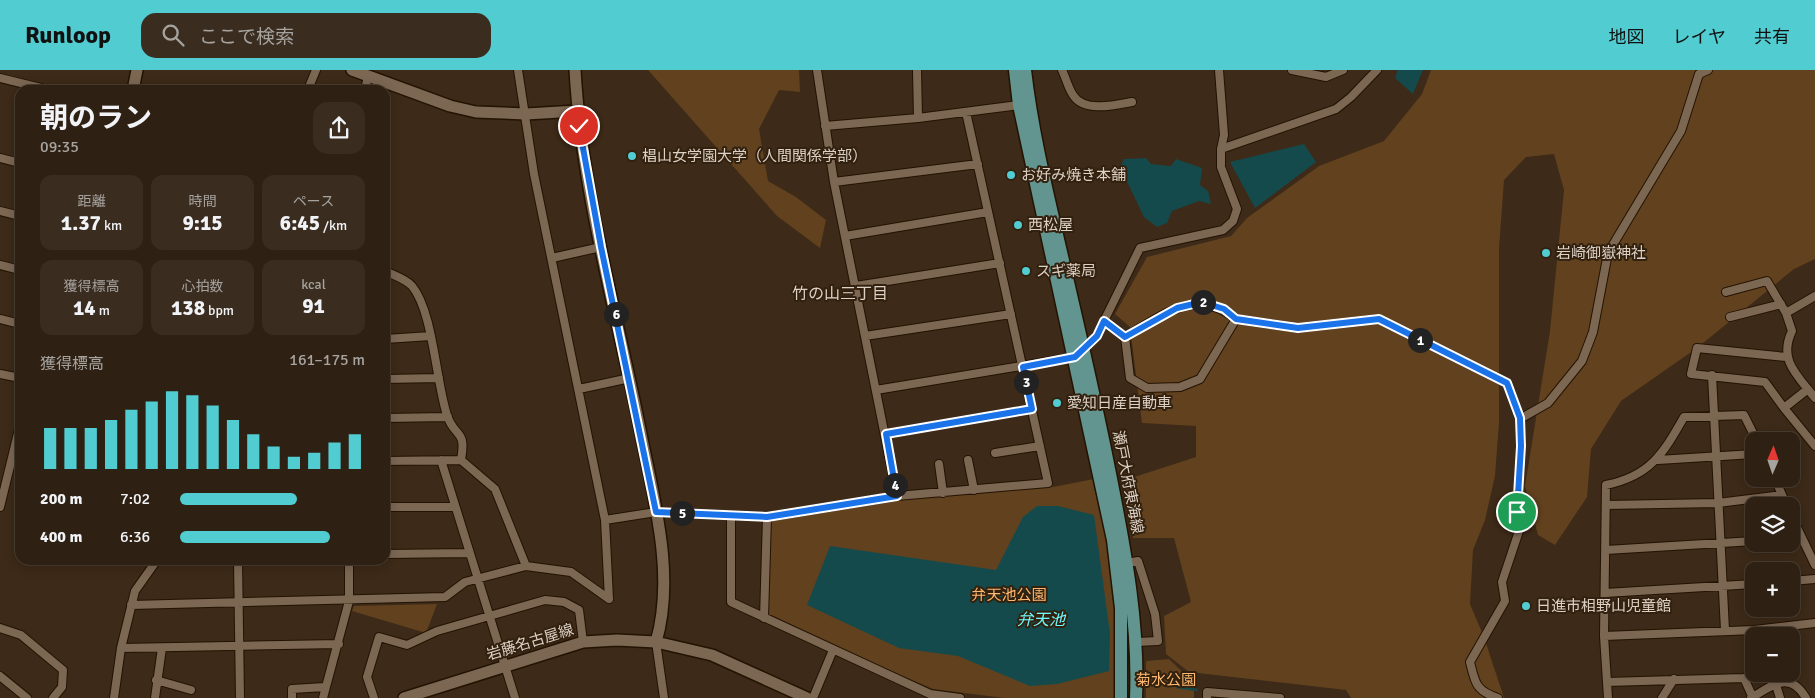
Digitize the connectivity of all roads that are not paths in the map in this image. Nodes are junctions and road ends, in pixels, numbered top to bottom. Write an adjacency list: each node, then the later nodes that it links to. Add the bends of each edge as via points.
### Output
1 (137, 70): 19 (street)
2 (316, 70): 20 (street)
3 (352, 70): 16 (street)
4 (518, 70): 26 (street)
5 (575, 70): 24 (street)
6 (816, 70): 28 (street)
7 (917, 70): 27 (street)
8 (1015, 70): 23 (main road, 瀬戸大府東海線)
9 (1025, 70): 59 (main road, 瀬戸大府東海線)
10 (1062, 70): 22 (street, via 1073,97 1086,105)
11 (1219, 70): 29 (street, via 1224,135)
12 (1292, 70): 13 (street, via 1326,77)
13 (1343, 70)
14 (1377, 70): 29 (street, via 1336,108)
15 (1708, 70): 77 (street, via 1699,74 1681,132 1608,253 1593,332 1582,361 1548,403)
16 (368, 76): 21 (street); 26 (street, via 450,106 476,112)
17 (0, 78): 18 (street)
18 (29, 85)
19 (134, 85)
20 (310, 85)
21 (366, 85)
22 (1132, 102)
23 (1019, 105): 25 (street); 59 (main road, 瀬戸大府東海線, via 1053,266)
24 (577, 111): 26 (street); 38 (street)
25 (966, 112): 27 (street); 32 (street)
26 (526, 114): 39 (street, via 534,174)
27 (918, 118): 28 (street)
28 (825, 126): 33 (street)
29 (1220, 150): 53 (street, via 1221,168 1237,209 1233,220 1223,230 1140,248)
30 (0, 158): 31 (street)
31 (15, 162)
32 (978, 164): 33 (street); 35 (street)
33 (834, 182): 37 (street)
34 (0, 211): 36 (street)
35 (988, 212): 37 (street); 40 (street)
36 (15, 215)
37 (845, 236): 44 (street)
38 (601, 247): 39 (street); 67 (street)
39 (552, 258): 68 (street)
40 (1000, 263): 44 (street); 49 (street)
41 (0, 266): 42 (street)
42 (15, 269)
43 (390, 274): 55 (street, via 411,284 422,303)
44 (856, 286): 56 (street)
45 (1726, 292): 47 (street, via 1767,281)
46 (1815, 296): 48 (street)
47 (1781, 304): 48 (street); 50 (street)
48 (1786, 313): 60 (street, via 1792,331 1786,344)
49 (1011, 314): 56 (street); 61 (street)
50 (1730, 317)
51 (0, 319): 54 (street)
52 (1236, 319): 57 (street, via 1224,309 1202,302 1177,308); 57 (street, via 1200,379 1180,387 1147,388 1130,378); 77 (street, via 1298,328 1379,319 1507,383)
53 (1104, 321): 57 (street); 59 (street, via 1097,336)
54 (15, 323)
55 (431, 336): 58 (street); 66 (street)
56 (865, 336): 69 (street)
57 (1125, 337)
58 (390, 339)
59 (1079, 353): 61 (street); 112 (main road, 瀬戸大府東海線); 166 (main road, 瀬戸大府東海線, via 1113,540 1121,608)
60 (1786, 357): 63 (street, via 1697,348 1691,374); 70 (street)
61 (1023, 367): 69 (street); 73 (street)
62 (0, 374): 64 (street)
63 (1712, 375): 72 (street, via 1765,382); 75 (street)
64 (15, 377)
65 (390, 378): 66 (street)
66 (439, 378): 74 (street)
67 (630, 378): 68 (street); 102 (street)
68 (579, 389): 105 (street)
69 (876, 390): 79 (street)
70 (1808, 390): 71 (street); 72 (street)
71 (1815, 398)
72 (1784, 408): 82 (street)
73 (1032, 409): 79 (street); 81 (street)
74 (448, 417): 76 (street); 87 (street, via 462,436)
75 (1712, 417): 78 (street, via 1744,415); 85 (street); 89 (street, via 1684,416)
76 (390, 418)
77 (1520, 418): 171 (street, via 1519,532 1502,582 1505,600 1470,662 1475,684 1486,694)
78 (1752, 432)
79 (886, 434): 96 (street)
80 (15, 446): 100 (street)
81 (1040, 446): 83 (street); 93 (street, via 1048,483)
82 (1815, 446)
83 (995, 453)
84 (1745, 455): 85 (street)
85 (1715, 458): 89 (street); 97 (street)
86 (441, 460): 87 (street); 90 (street); 99 (street)
87 (461, 460): 116 (street, via 495,490)
88 (968, 460): 93 (street)
89 (1658, 460): 98 (street, via 1626,481 1606,485)
90 (390, 461)
91 (938, 464): 94 (street)
92 (1778, 488): 95 (street)
93 (974, 490): 94 (street)
94 (943, 493): 96 (street)
95 (1782, 495): 97 (street)
96 (897, 496): 104 (street)
97 (1718, 502): 98 (street); 108 (street)
98 (1606, 505): 109 (street)
99 (455, 506): 101 (street); 110 (street)
100 (0, 507)
101 (390, 507)
102 (656, 512): 103 (street); 105 (street); 136 (street, via 663,583 662,622)
103 (731, 514): 104 (street); 128 (street, via 731,602)
104 (767, 517): 128 (street)
105 (605, 520): 116 (street, via 609,599 571,572)
106 (1801, 537): 117 (street)
107 (1745, 542): 108 (street)
108 (1720, 545): 109 (street); 122 (street)
109 (1606, 550): 123 (street)
110 (469, 553): 111 (street); 119 (street)
111 (390, 554)
112 (1127, 563): 137 (main road, 瀬戸大府東海線); 137 (street, via 1138,561 1155,614 1158,641)
113 (153, 565): 126 (street, via 135,591)
114 (238, 565): 125 (street)
115 (349, 565): 124 (street)
116 (526, 566): 119 (street)
117 (1815, 566)
118 (1815, 579): 120 (street)
119 (478, 580): 124 (street, via 465,582 445,597); 127 (street)
120 (1800, 580)
121 (1745, 585): 122 (street)
122 (1722, 587): 123 (street); 132 (street)
123 (1606, 592): 134 (street)
124 (349, 601): 125 (street); 138 (street)
125 (239, 604): 126 (street); 139 (street)
126 (130, 605): 140 (street)
127 (488, 616): 135 (street, via 545,600 564,602 579,610); 143 (street); 159 (street, via 436,631 407,645 379,637 366,677)
128 (764, 618): 142 (street)
129 (1815, 624): 130 (street)
130 (1795, 627)
131 (0, 628): 153 (street, via 20,635 63,670 62,687)
132 (1725, 630): 133 (street); 134 (street)
133 (1745, 632)
134 (1604, 636): 148 (street)
135 (583, 642): 136 (street, 岩藤名古屋線); 143 (street, 岩藤名古屋線)
136 (656, 642): 162 (street); 163 (street, 岩藤名古屋線, via 712,655)
137 (1136, 642): 167 (main road, 瀬戸大府東海線)
138 (339, 644): 139 (street); 150 (street)
139 (240, 646): 141 (street); 156 (street)
140 (121, 648): 141 (street); 154 (street)
141 (162, 648): 147 (street)
142 (834, 650): 164 (street); 165 (street, via 930,694)
143 (504, 666): 160 (street, 岩藤名古屋線); 161 (street)
144 (0, 676): 152 (street)
145 (1744, 678): 146 (street); 174 (street)
146 (1674, 679): 148 (street); 173 (street)
147 (156, 680): 151 (street); 155 (street)
148 (1607, 682): 172 (street)
149 (1776, 685): 174 (street); 175 (street); 176 (street, via 1784,681 1793,683)
150 (325, 688): 157 (street, via 292,689); 158 (street)
151 (191, 690)
152 (27, 698)
153 (53, 698)
154 (114, 698)
155 (155, 698)
156 (240, 698)
157 (292, 698)
158 (323, 698)
159 (374, 698)
160 (404, 698)
161 (515, 698)
162 (664, 698)
163 (807, 698)
164 (813, 698)
165 (960, 698)
166 (1122, 698)
167 (1136, 698)
168 (1207, 698): 169 (street, via 1207,692)
169 (1271, 698): 170 (street)
170 (1280, 698)
171 (1498, 698)
172 (1608, 698)
173 (1662, 698)
174 (1753, 698)
175 (1780, 698)
176 (1806, 698)

